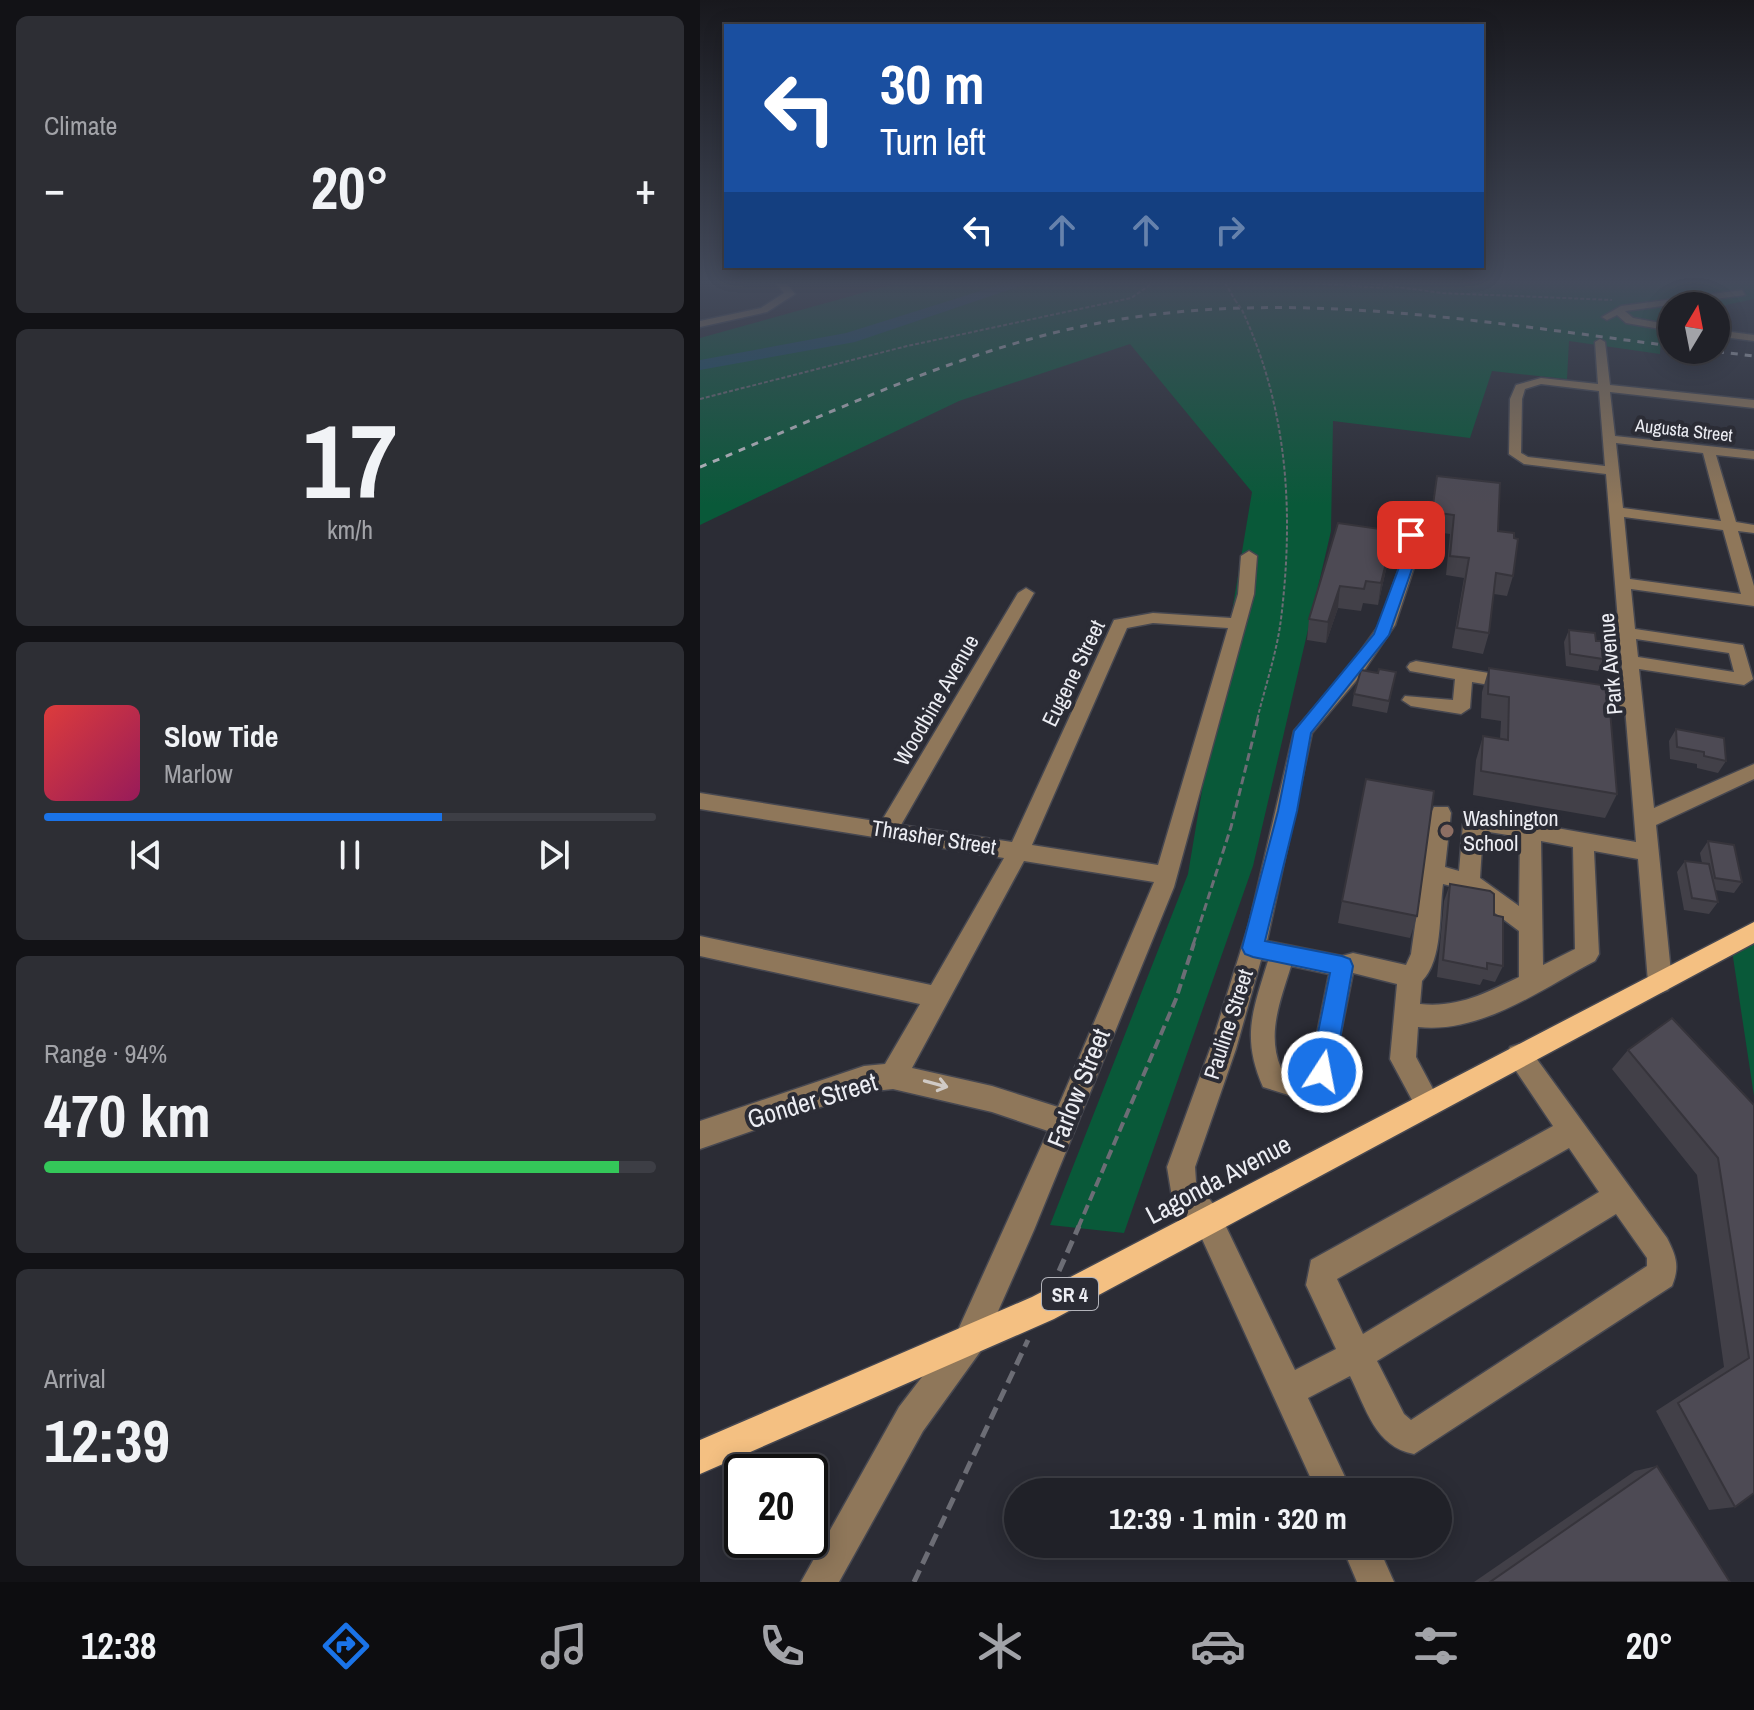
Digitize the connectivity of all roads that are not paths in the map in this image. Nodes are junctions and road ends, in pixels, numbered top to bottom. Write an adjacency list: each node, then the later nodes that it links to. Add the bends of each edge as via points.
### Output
1 (1602, 357): 2 (street, Park Avenue)
2 (1605, 389): 3 (street); 4 (street, Park Avenue); 7 (street, via 1541,381 1523,384 1516,399 1513,449 1524,460)
3 (1754, 404)
4 (1610, 439): 5 (street, Augusta Street); 7 (street, Park Avenue)
5 (1709, 451): 6 (street, Augusta Street); 10 (street)
6 (1754, 455)
7 (1613, 471): 9 (street, Park Avenue)
8 (1411, 509): 40 (street, Pauline Street, via 1414,546 1387,625 1303,731)
9 (1617, 512): 10 (street); 13 (street, Park Avenue)
10 (1729, 526): 11 (street); 15 (street)
11 (1754, 529)
12 (1249, 556): 16 (street, Farlow Street)
13 (1624, 583): 15 (street); 17 (street, Park Avenue)
14 (1026, 593): 29 (street, Woodbine Avenue)
15 (1752, 600)
16 (1238, 624): 32 (street, Eugene Street, via 1153,618 1120,624); 35 (street, Farlow Street)
17 (1629, 633): 18 (street, Park Avenue); 18 (street, via 1737,649 1744,679)
18 (1632, 662): 24 (street, Park Avenue)
19 (1416, 667): 20 (street)
20 (1464, 675): 21 (street); 23 (street, via 1461,708)
21 (1526, 685)
22 (1558, 690): 24 (street)
23 (1411, 700)
24 (1635, 702): 28 (street, Park Avenue)
25 (1754, 771): 28 (street)
26 (700, 801): 29 (street, Thrasher Street)
27 (1441, 813): 34 (street)
28 (1645, 821): 33 (street, Park Avenue)
29 (887, 830): 32 (street, Thrasher Street)
30 (1530, 831): 31 (street); 36 (street, via 1473,824); 37 (street)
31 (1583, 841): 33 (street); 45 (street, via 1587,954)
32 (1019, 850): 35 (street, Thrasher Street); 46 (street)
33 (1648, 852): 44 (street, Park Avenue)
34 (1433, 873): 36 (street); 43 (street, via 1423,954)
35 (1167, 875): 51 (street, Farlow Street)
36 (1469, 882): 37 (street)
37 (1530, 927): 45 (street)
38 (1754, 932): 44 (main road, Lagonda Avenue / SR 4)
39 (700, 946): 46 (street)
40 (1253, 948): 41 (street); 55 (street, Pauline Street, via 1181,1167 1182,1187)
41 (1282, 955): 42 (street); 42 (street, via 1259,1041 1272,1078 1295,1084 1322,1072)
42 (1342, 966): 43 (street, via 1353,963)
43 (1410, 977): 47 (street)
44 (1660, 982): 48 (main road, Lagonda Avenue / SR 4)
45 (1531, 983): 47 (street, via 1464,1016)
46 (936, 997): 49 (street)
47 (1407, 1014): 50 (street, via 1403,1059)
48 (1519, 1056): 50 (main road, Lagonda Avenue / SR 4); 52 (street)
49 (893, 1076): 51 (street, Gonder Street, one-way to 51, via 992,1099); 53 (street, Gonder Street, via 864,1079)
50 (1428, 1104): 55 (main road, Lagonda Avenue / SR 4)
51 (1064, 1123): 56 (street, Farlow Street)
52 (1572, 1131): 54 (street); 57 (street, via 1322,1271 1321,1285)
53 (700, 1135)
54 (1619, 1196): 57 (street); 57 (street, via 1657,1248 1661,1275 1414,1437 1392,1426)
55 (1208, 1220): 56 (main road, Lagonda Avenue / SR 4); 58 (street, Pauline Street)
56 (969, 1341): 59 (main road, Lagonda Avenue / SR 4); 62 (street, Farlow Street, via 911,1419)
57 (1356, 1356): 58 (street)
58 (1288, 1391): 60 (street, Pauline Street)
59 (700, 1457)
60 (1328, 1478)
61 (1365, 1558): 63 (street)
62 (819, 1582)
63 (1376, 1582)

